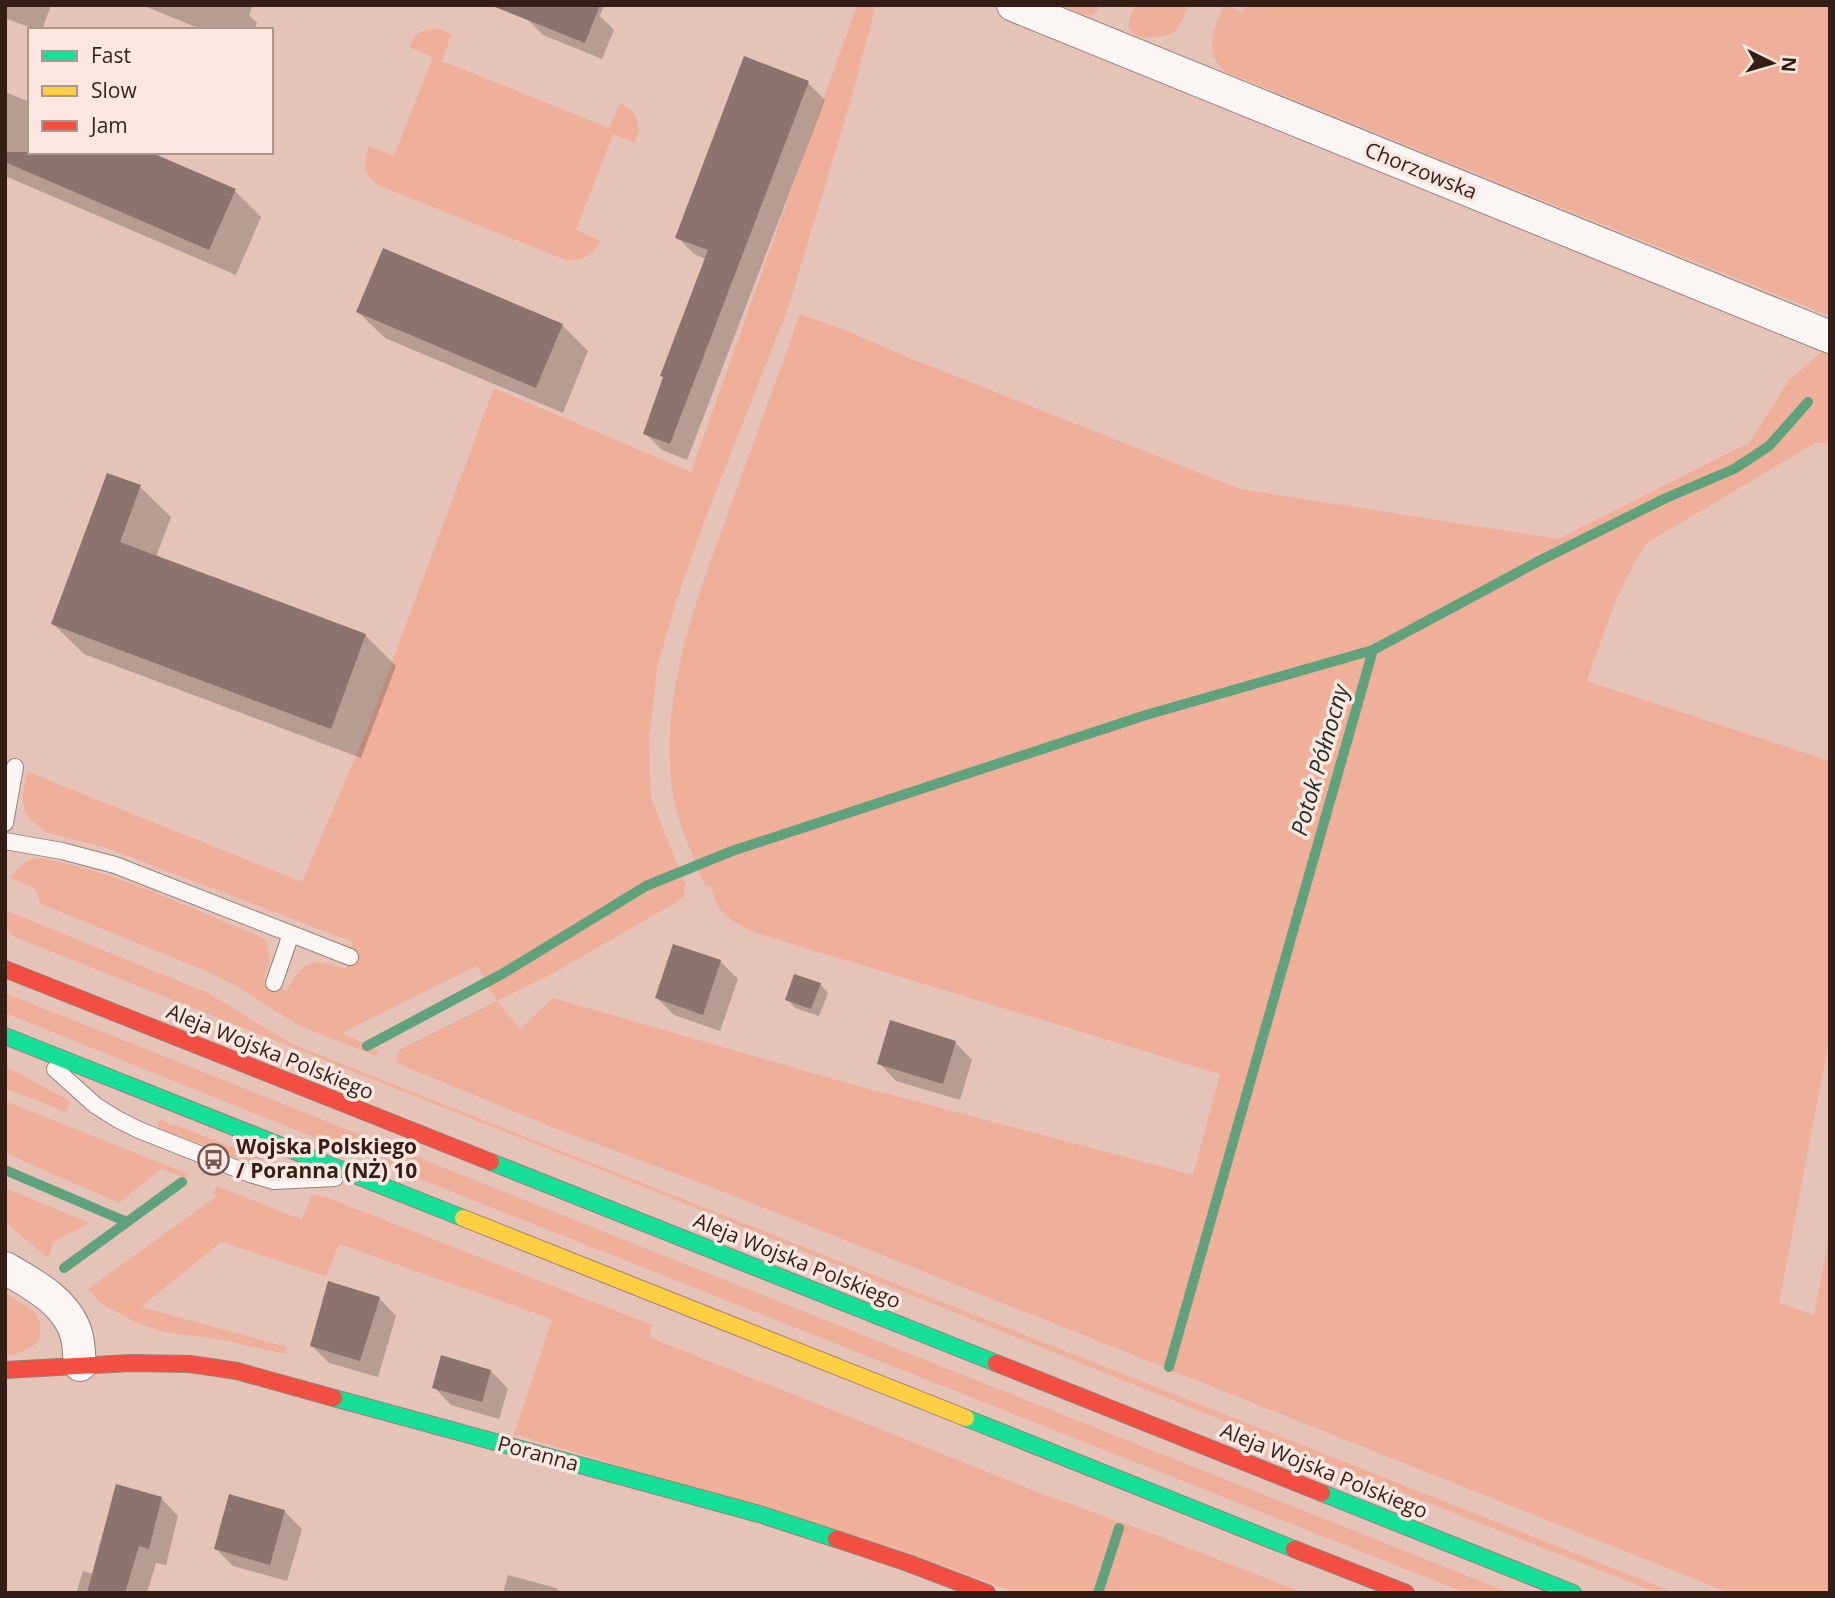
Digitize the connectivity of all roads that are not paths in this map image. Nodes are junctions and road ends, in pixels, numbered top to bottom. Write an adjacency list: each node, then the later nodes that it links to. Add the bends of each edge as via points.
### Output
1 (1019, 6): 2 (street, Chorzowska)
2 (1830, 337)
3 (15, 767): 4 (lane)
4 (5, 822)
5 (5, 841): 6 (lane, via 115,864)
6 (290, 934): 7 (lane); 9 (lane)
7 (350, 957)
8 (5, 969): 18 (main road, Aleja Wojska Polskiego)
9 (274, 983)
10 (5, 1036): 11 (main road)
11 (27, 1045): 12 (main road); 12 (lane, via 95,1105 176,1145 274,1181)
12 (358, 1176): 17 (main road)
13 (5, 1268): 14 (street, via 57,1304 71,1321)
14 (79, 1365): 15 (main road, Poranna); 16 (main road, Poranna, via 190,1364 237,1371 758,1514)
15 (5, 1370)
16 (987, 1593)
17 (1406, 1593)
18 (1573, 1593)

